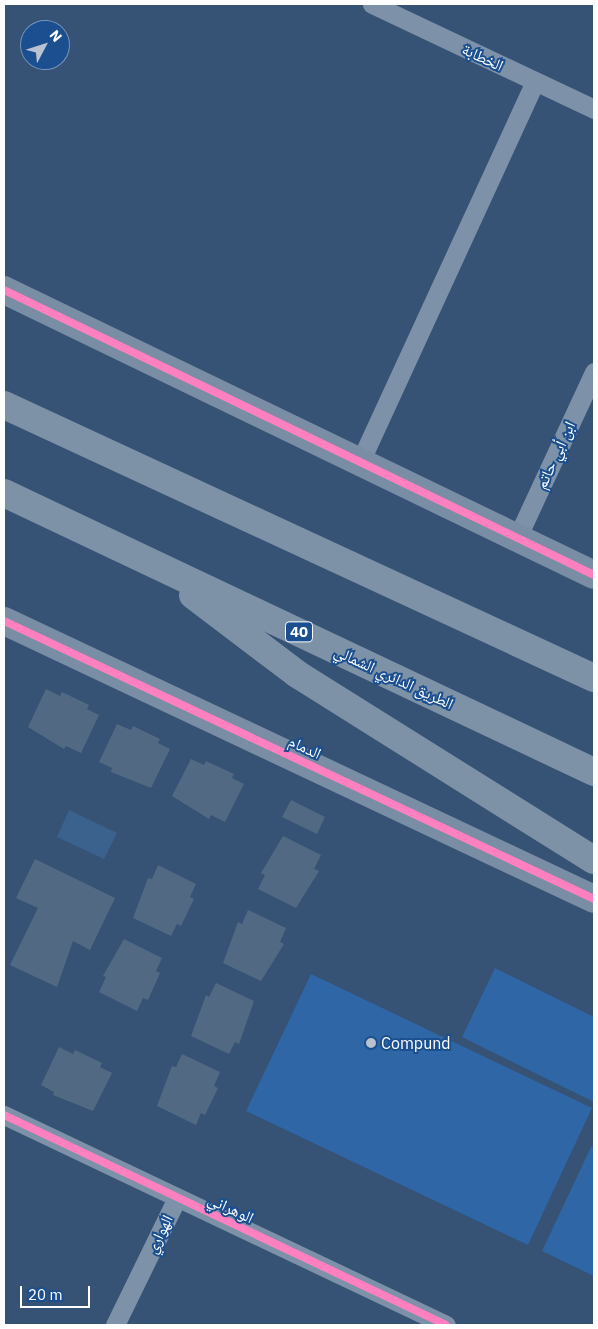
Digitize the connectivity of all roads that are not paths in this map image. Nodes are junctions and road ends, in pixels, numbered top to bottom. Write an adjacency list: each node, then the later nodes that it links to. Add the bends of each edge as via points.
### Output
1 (372, 4): 2 (street, الخطابة)
2 (535, 81): 3 (street, الخطابة); 9 (street)
3 (594, 109)
4 (4, 290): 9 (street)
5 (594, 372): 11 (street, ابن أبي حاتم)
6 (4, 400): 8 (highway)
7 (4, 405): 8 (highway)
8 (45, 425): 15 (highway)
9 (360, 462): 11 (street)
10 (4, 493): 12 (highway, الطريق الدائري الشمالي / 40)
11 (516, 538): 13 (street)
12 (148, 561): 16 (highway, الطريق الدائري الشمالي / 40); 17 (highway, via 297,674)
13 (594, 575)
14 (4, 621): 18 (street, الدمام)
15 (594, 678)
16 (594, 772)
17 (594, 860)
18 (594, 899)
19 (4, 1115): 20 (street, الوهراني)
20 (177, 1198): 21 (street, الهواري); 22 (street, الوهراني)
21 (115, 1325)
22 (446, 1325)

